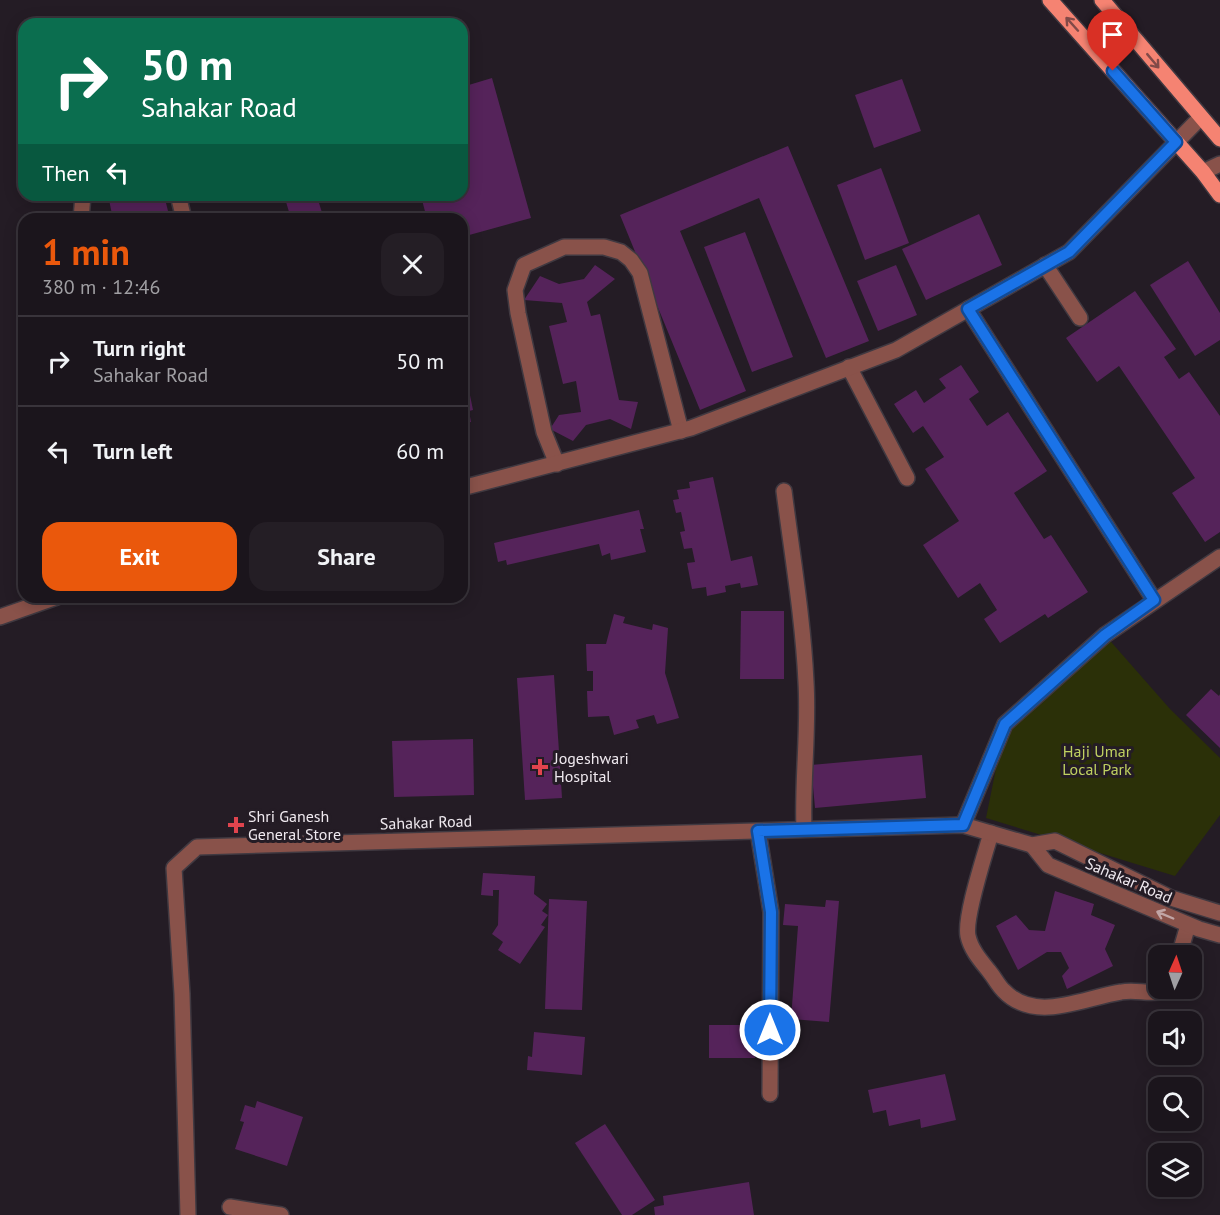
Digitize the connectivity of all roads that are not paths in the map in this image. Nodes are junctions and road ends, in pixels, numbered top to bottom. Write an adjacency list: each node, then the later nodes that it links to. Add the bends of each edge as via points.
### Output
1 (1050, 0): 5 (main road, one-way to 1)
2 (1102, 0): 3 (main road, one-way to 3)
3 (1201, 117): 4 (main road); 5 (street)
4 (1220, 140)
5 (1176, 142): 7 (main road); 9 (street, via 1069,252)
6 (1220, 164): 7 (street)
7 (1203, 172): 8 (main road)
8 (1220, 195)
9 (1045, 265): 10 (street); 11 (street)
10 (968, 309): 12 (street, via 896,350); 19 (street)
11 (1080, 318)
12 (849, 367): 13 (street); 15 (street)
13 (681, 431): 14 (street); 14 (street, via 640,273 621,252 604,247 564,248 524,265 515,290 544,432)
14 (557, 464): 16 (street)
15 (907, 478)
16 (468, 486)
17 (784, 490): 23 (street, via 807,683)
18 (1220, 557): 19 (street)
19 (1154, 600): 22 (street, via 1105,635 1005,724)
20 (40, 603): 21 (street)
21 (0, 617)
22 (963, 825): 23 (street, Sahakar Road); 25 (street, Sahakar Road)
23 (804, 830): 24 (street, Sahakar Road)
24 (758, 831): 32 (street, via 771,912); 34 (street, Sahakar Road, via 197,847 174,868 182,994)
25 (991, 833): 26 (street, Sahakar Road); 31 (street, via 969,913 968,935 973,949 1003,990 1030,1007 1060,1006 1127,991)
26 (1032, 845): 27 (street, Sahakar Road, via 1055,841 1171,898); 28 (street, Sahakar Road, one-way to 26, via 1048,865)
27 (1220, 913)
28 (1188, 925): 29 (street, Sahakar Road); 30 (street)
29 (1220, 935)
30 (1182, 945)
31 (1148, 993)
32 (770, 1094)
33 (230, 1207): 35 (street)
34 (187, 1215)
35 (281, 1215)

